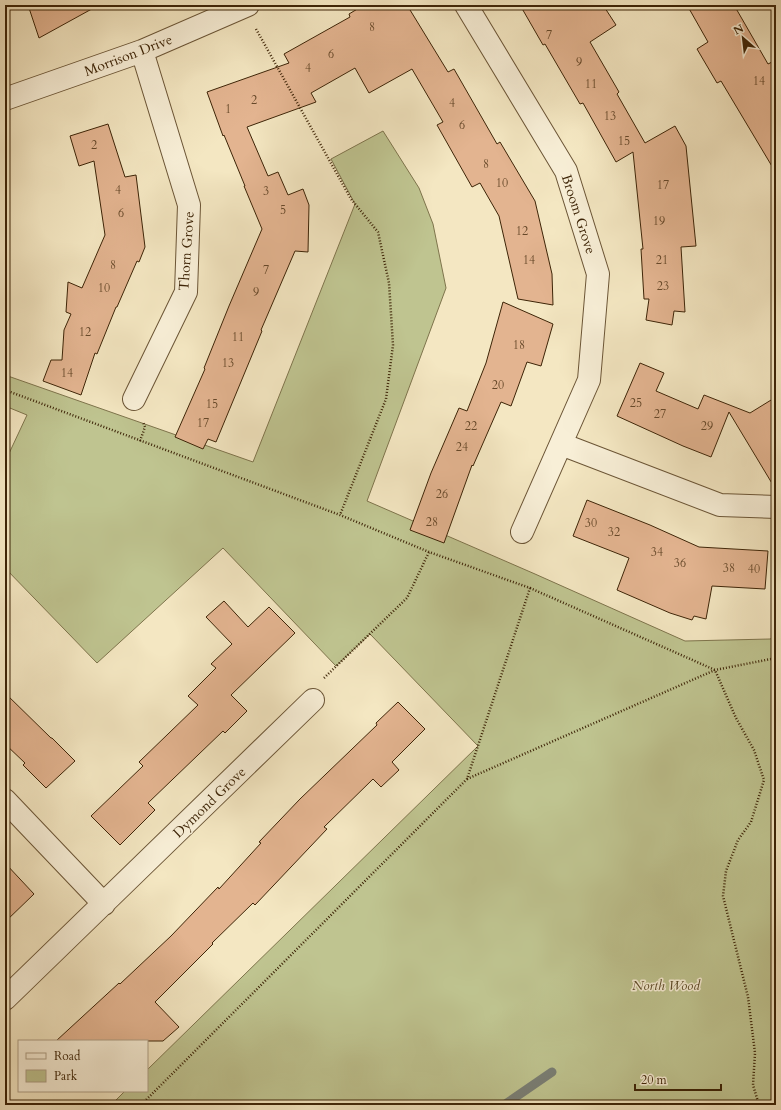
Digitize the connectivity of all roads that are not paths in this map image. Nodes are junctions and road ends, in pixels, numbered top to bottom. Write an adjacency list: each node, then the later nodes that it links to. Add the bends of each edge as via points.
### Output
1 (466, 5): 6 (street, Broom Grove, via 566,171 598,274 589,380)
2 (246, 6): 3 (street, Morrison Drive)
3 (142, 51): 4 (street, Morrison Drive); 5 (street, Thorn Grove, via 190,205 186,292)
4 (5, 99)
5 (134, 399)
6 (561, 444): 7 (street, via 720,505); 8 (street, Broom Grove)
7 (776, 507)
8 (522, 532)
9 (313, 700): 11 (street, Dymond Grove)
10 (5, 800): 11 (street)
11 (104, 904): 12 (street, Dymond Grove)
12 (5, 999)

